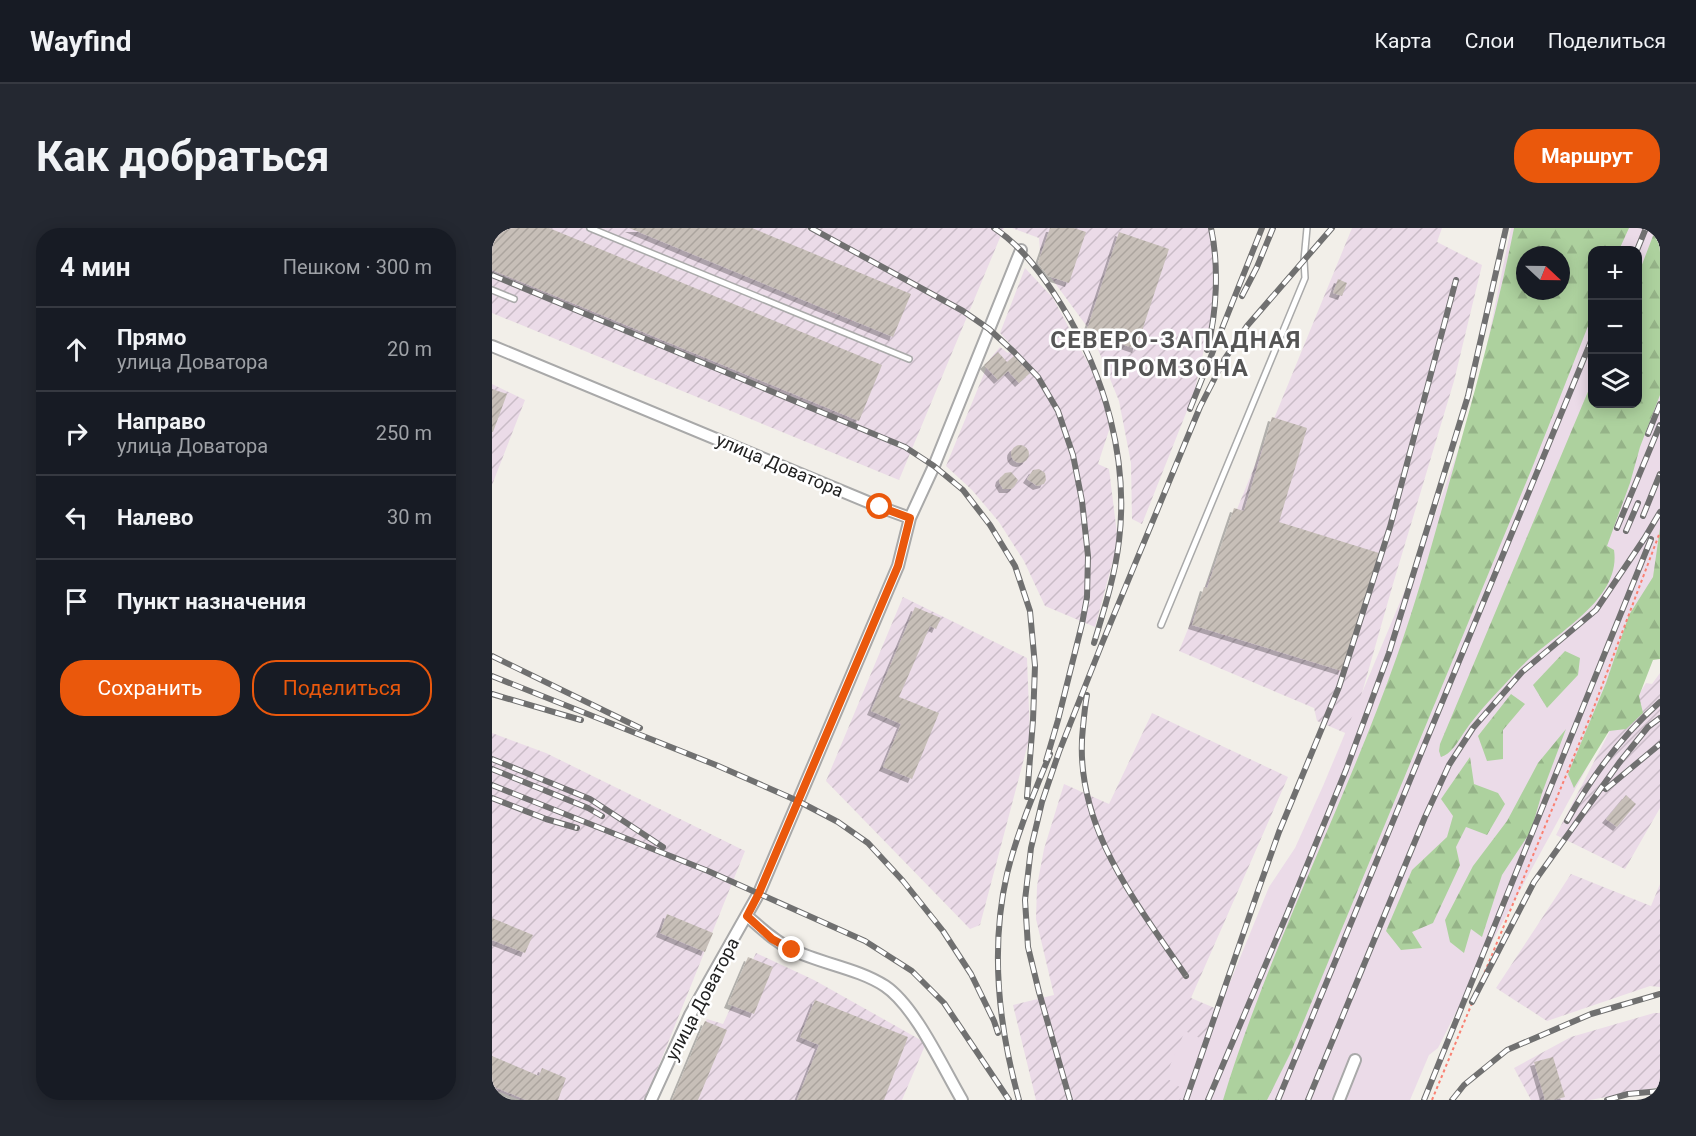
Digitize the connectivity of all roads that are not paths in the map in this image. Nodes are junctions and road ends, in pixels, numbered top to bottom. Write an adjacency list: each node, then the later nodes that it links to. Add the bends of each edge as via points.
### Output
1 (590, 228): 7 (lane)
2 (1307, 228): 9 (lane, via 1305,278)
3 (1021, 250): 8 (street)
4 (492, 290): 5 (lane)
5 (514, 299)
6 (492, 346): 8 (street, улица Доватора)
7 (909, 359)
8 (910, 518): 10 (street, улица Доватора, via 898,566)
9 (1161, 625)
10 (747, 916): 12 (street, улица Доватора, via 690,1015); 13 (street, via 772,939 792,950 886,987 900,999 920,1028)
11 (1354, 1060): 14 (street)
12 (651, 1100)
13 (962, 1100)
14 (1339, 1100)

